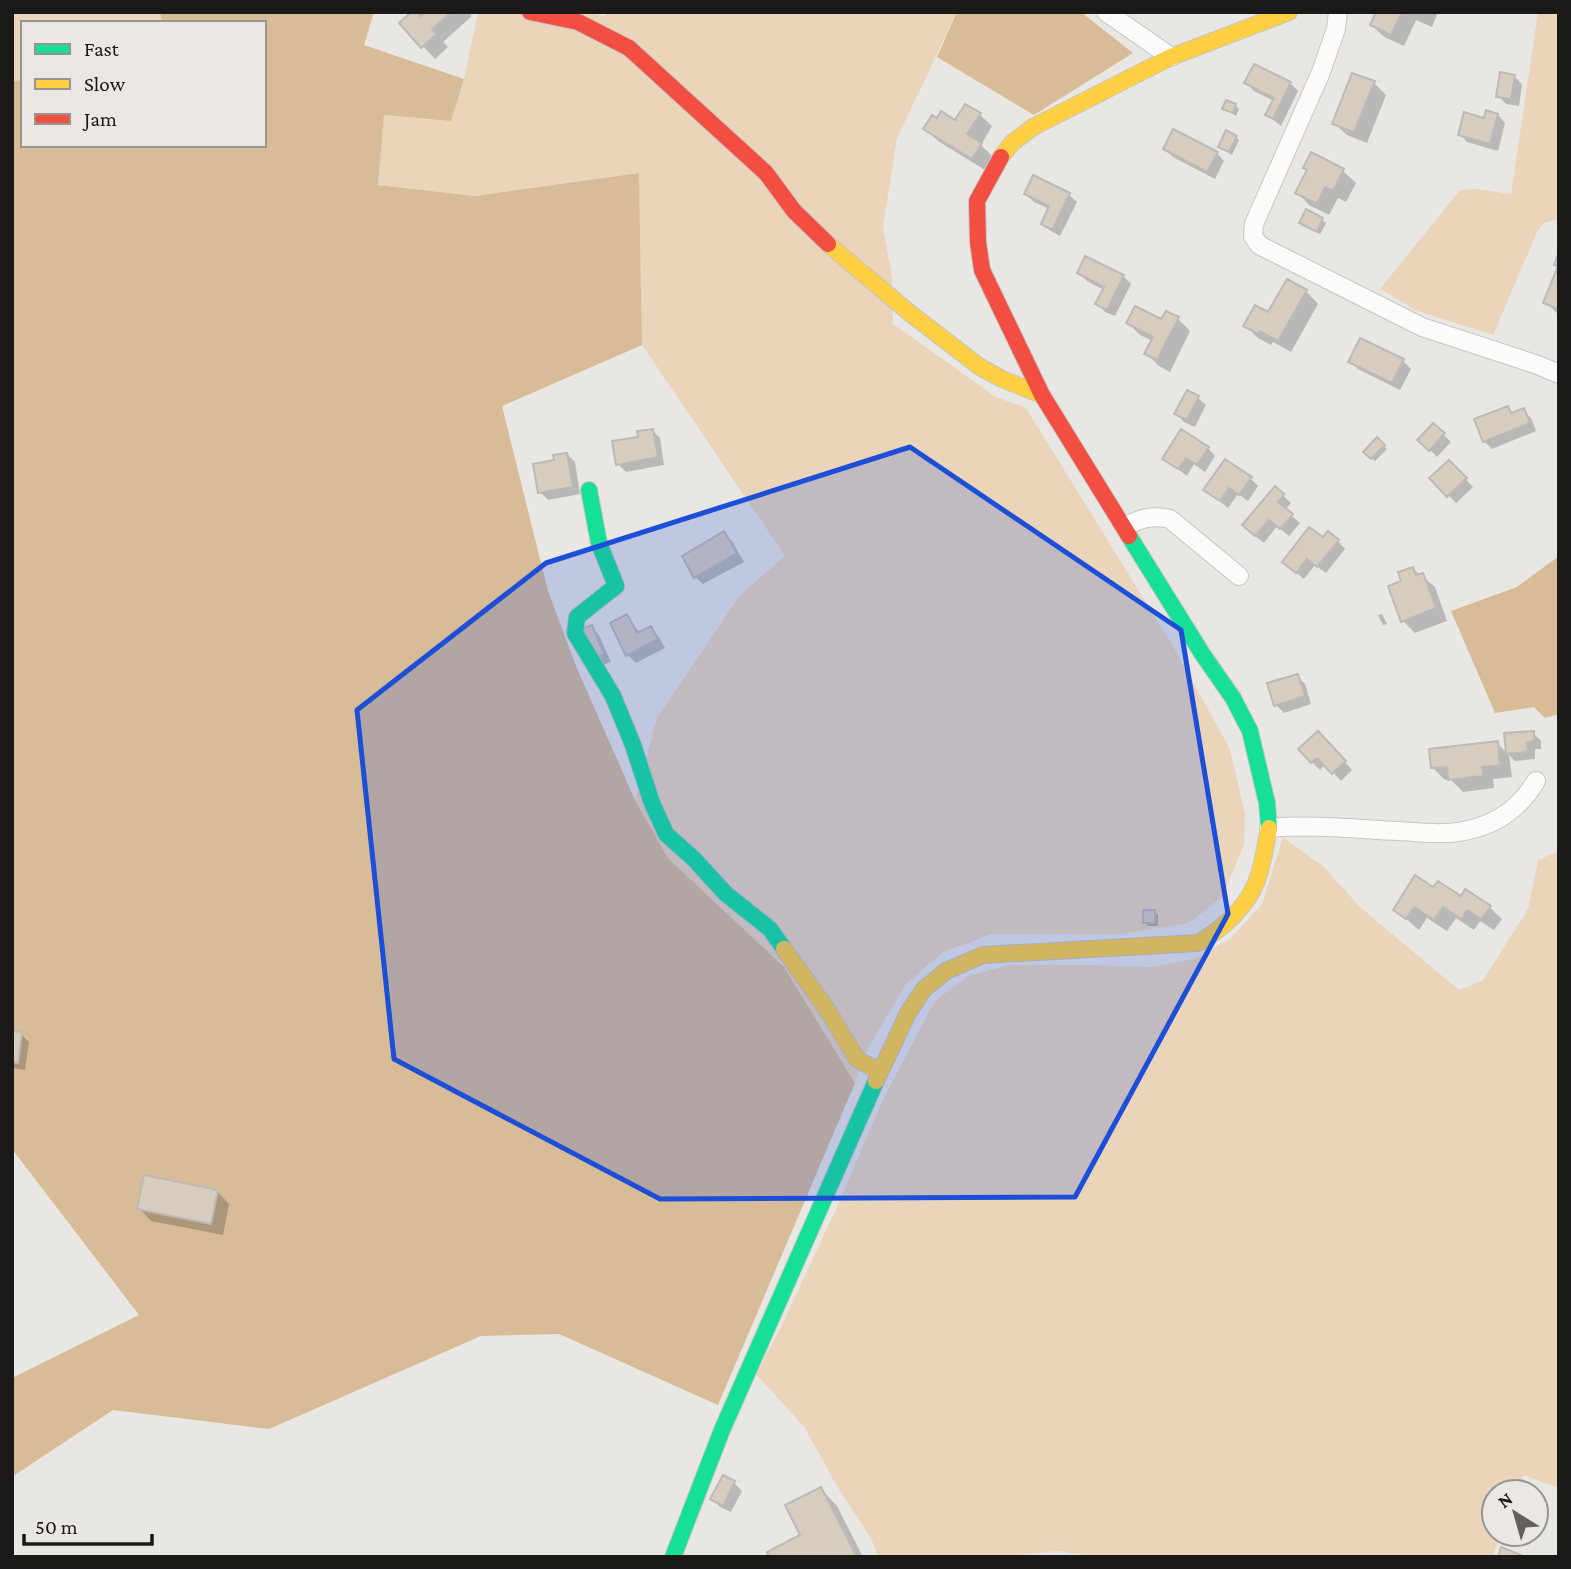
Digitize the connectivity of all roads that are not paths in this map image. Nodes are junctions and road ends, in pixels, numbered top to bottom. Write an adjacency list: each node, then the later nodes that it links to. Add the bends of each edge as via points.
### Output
1 (530, 12): 7 (street, via 578,22 629,48 766,173 810,229 980,367)
2 (1106, 12): 5 (street)
3 (1289, 12): 5 (street)
4 (1338, 12): 6 (street, via 1321,72 1253,236 1259,245 1422,327)
5 (1171, 57): 7 (street, via 1033,127 994,167 977,201 982,270)
6 (1559, 374)
7 (1042, 395): 9 (street)
8 (589, 490): 13 (street, via 599,543 616,586 577,617 575,633 614,696 666,834 726,894 770,929 857,1059)
9 (1125, 527): 10 (street, via 1145,517 1170,519); 12 (street, via 1250,731)
10 (1239, 576)
11 (1536, 781): 12 (street, via 1509,813 1457,832)
12 (1269, 828): 13 (street, via 1256,884 1220,930 1198,943 983,955 946,971 924,989)
13 (880, 1072): 14 (street, via 722,1430)
14 (673, 1557)

